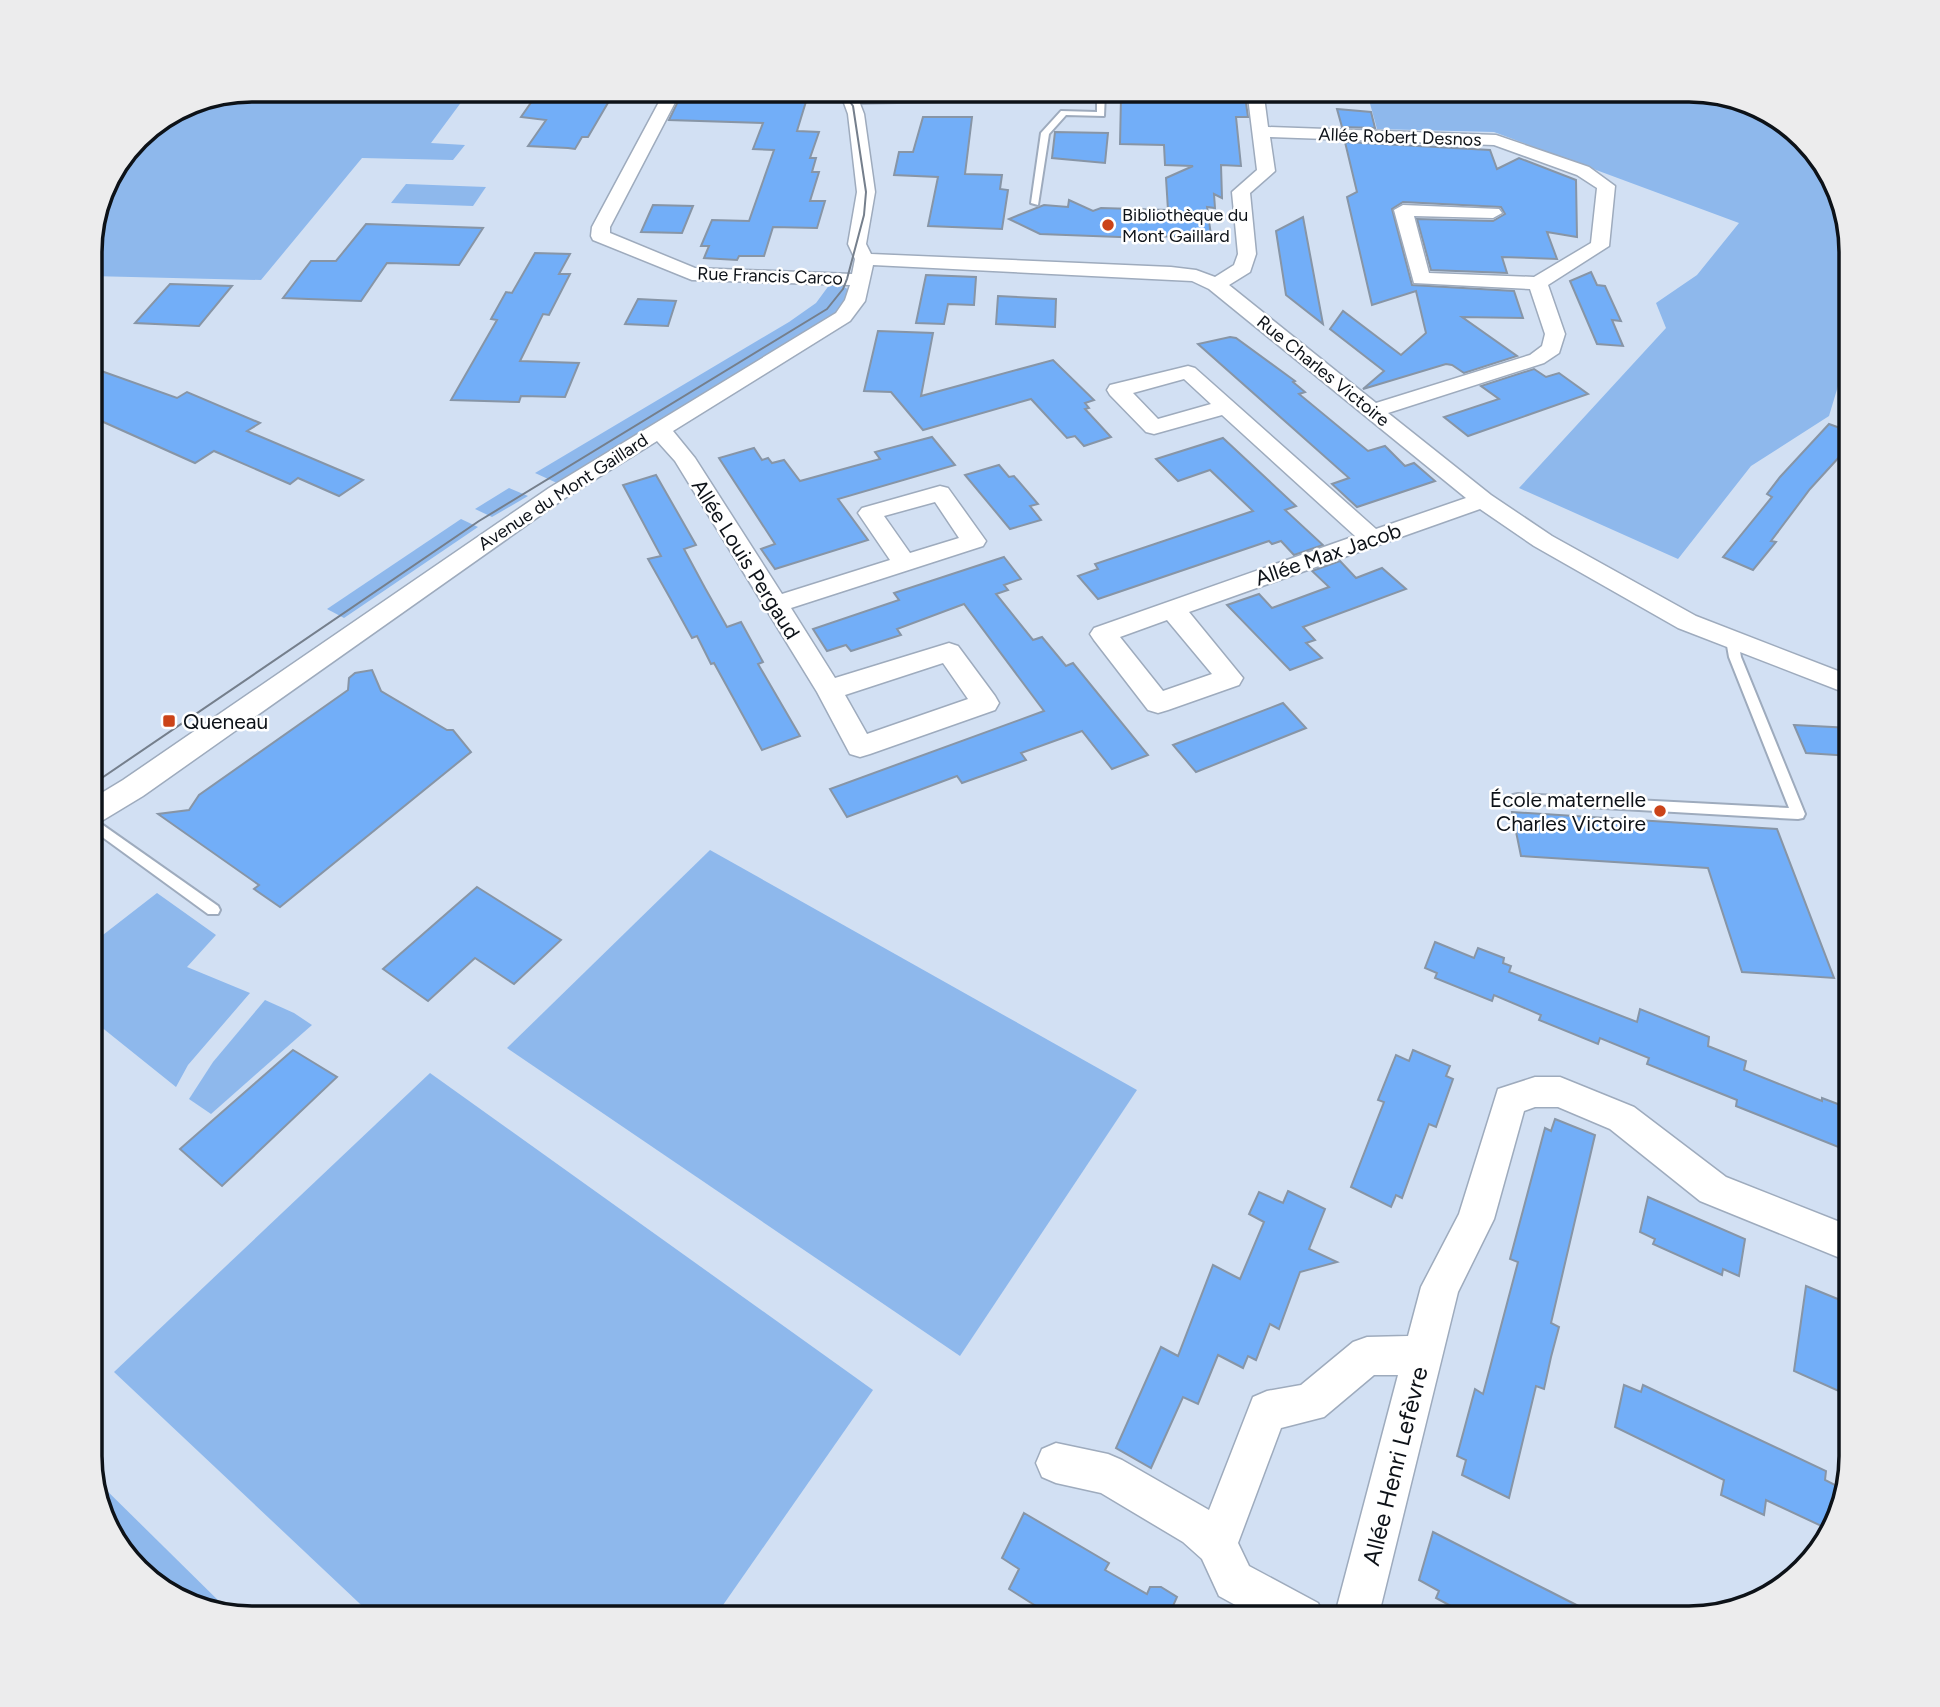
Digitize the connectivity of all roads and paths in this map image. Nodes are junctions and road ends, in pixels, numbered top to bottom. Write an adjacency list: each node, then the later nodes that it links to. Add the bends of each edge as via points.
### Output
1 (667, 102): 10 (street, Rue Francis Carco, via 600,236 692,274)
2 (848, 102): 10 (street, via 856,117 866,192 857,244)
3 (1065, 102): 6 (lane)
4 (1101, 102): 6 (lane, via 1101,114)
5 (1257, 102): 7 (street)
6 (1064, 113): 8 (lane, via 1045,133)
7 (1262, 132): 11 (street, Allée Robert Desnos, via 1496,140 1583,171 1606,186 1600,246); 12 (street, via 1266,171 1241,192 1247,254 1243,268)
8 (1035, 203)
9 (1493, 213): 11 (street, via 1403,210 1421,279)
10 (863, 270): 12 (street, Rue Charles Victoire, via 1171,273 1196,276); 15 (street, Avenue du Mont Gaillard, via 855,301 843,317)
11 (1538, 283): 14 (street, via 1555,334 1552,349 1537,359)
12 (1216, 285): 14 (street, Rue Charles Victoire)
13 (1225, 407): 17 (street)
14 (1373, 411): 16 (street, Rue Charles Victoire)
15 (660, 430): 19 (street, Allée Louis Pergaud, via 684,458); 25 (street, Avenue du Mont Gaillard, via 508,526)
16 (1483, 500): 17 (street, Allée Max Jacob); 21 (street, Rue Charles Victoire, via 1551,546 1687,622)
17 (1372, 538): 20 (street, Allée Max Jacob)
18 (904, 562): 19 (street)
19 (774, 605): 23 (street, Allée Louis Pergaud)
20 (1172, 609): 20 (street, Allée Max Jacob, via 1103,634 1158,703 1230,678)
21 (1732, 640): 22 (street, Rue Charles Victoire); 24 (lane, via 1798,814)
22 (1838, 681)
23 (829, 690): 23 (street, Allée Louis Pergaud, via 860,747 985,703 949,652)
24 (1518, 799)
25 (102, 807)
26 (102, 830): 27 (lane)
27 (213, 911)
28 (1839, 1240): 29 (street, Allée Henri Lefèvre, via 1713,1189 1622,1118 1560,1092 1535,1092 1510,1100 1476,1219 1440,1287)
29 (1423, 1355): 31 (street, Allée Henri Lefèvre, via 1367,1356 1310,1403 1267,1411); 33 (street, Allée Henri Lefèvre)
30 (1056, 1463): 31 (street, via 1108,1474 1198,1527)
31 (1217, 1544): 32 (street, via 1234,1581)
32 (1281, 1606)
33 (1359, 1606)

